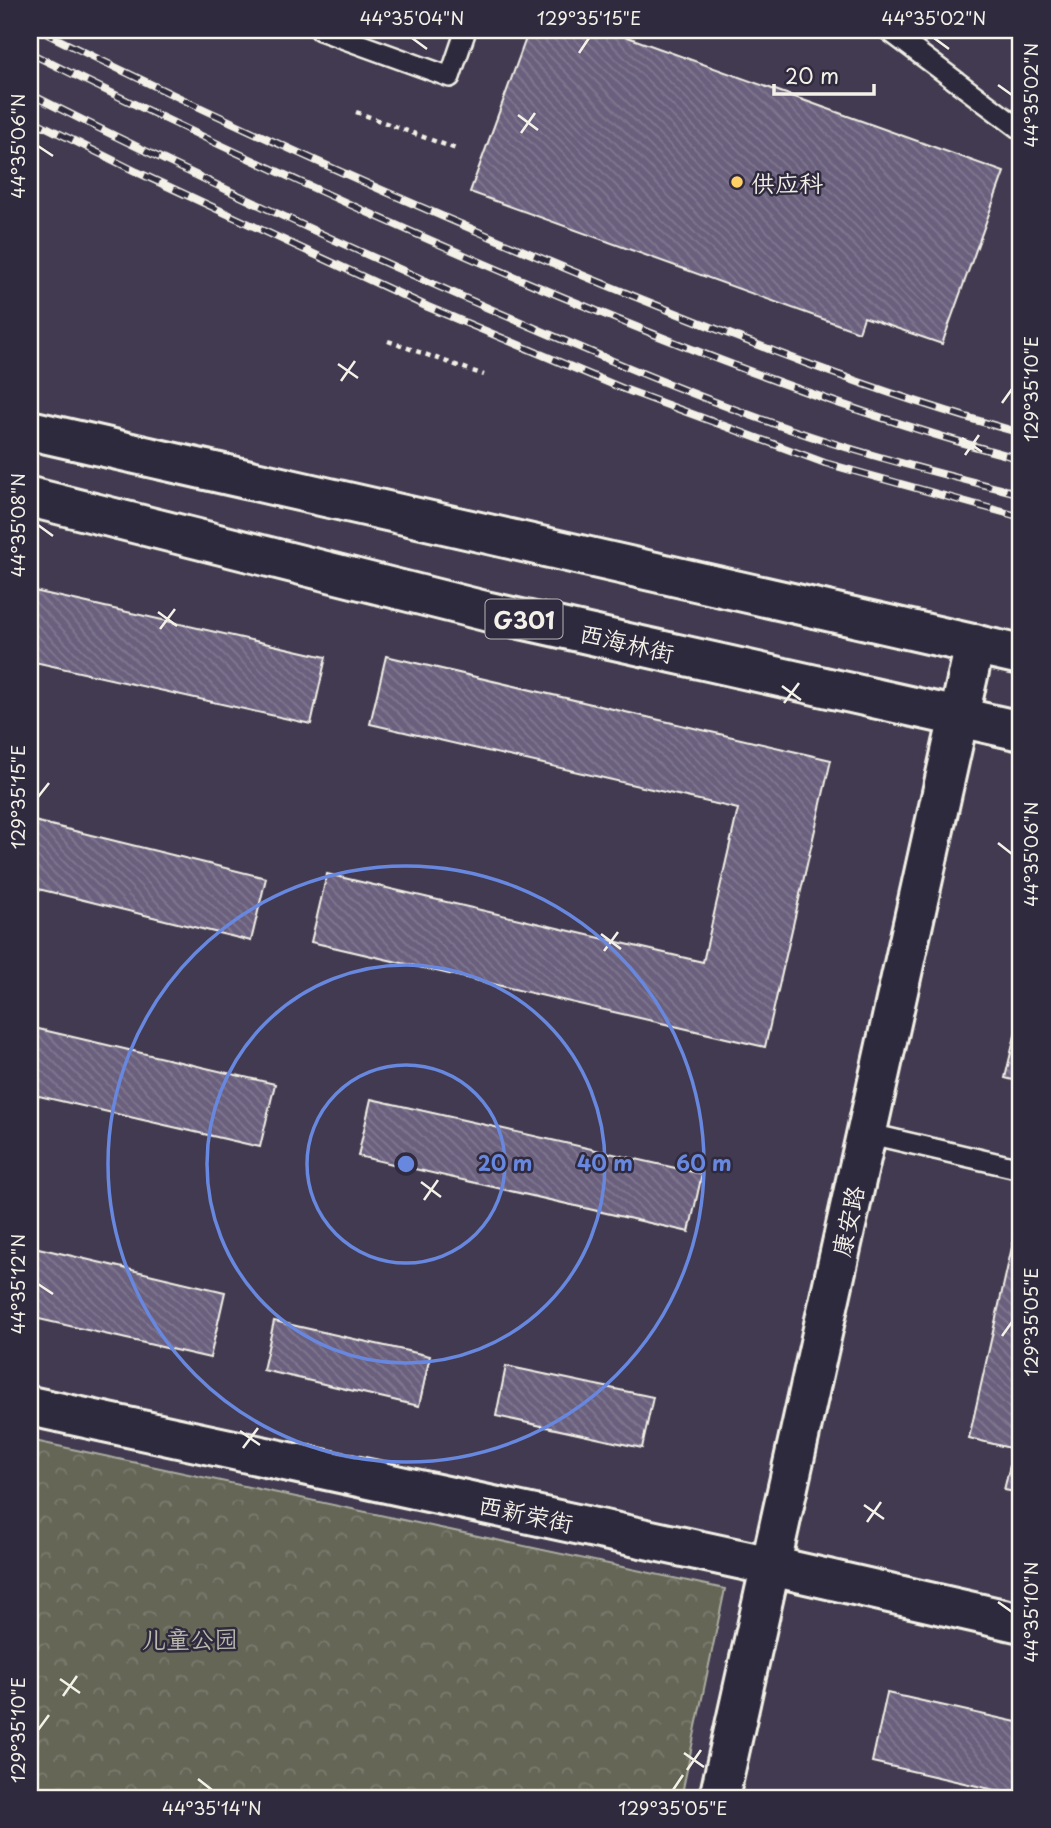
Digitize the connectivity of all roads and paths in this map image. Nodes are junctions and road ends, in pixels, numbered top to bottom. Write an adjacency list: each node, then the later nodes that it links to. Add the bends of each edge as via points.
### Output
1 (320, 30): 2 (lane, via 450,76)
2 (466, 30)
3 (888, 30): 5 (lane)
4 (356, 112): 6 (path)
5 (1021, 130)
6 (456, 149)
7 (388, 341): 8 (path)
8 (484, 375)
9 (30, 430): 11 (main road)
10 (30, 497): 13 (main road, 西海林街 / G301, via 485,611)
11 (975, 644): 12 (main road); 13 (main road, 康安路)
12 (1021, 654)
13 (958, 716): 14 (main road, 西海林街 / G301); 15 (main road, 康安路)
14 (1021, 730)
15 (866, 1133): 16 (lane); 18 (main road, 康安路)
16 (1021, 1169)
17 (30, 1406): 18 (main road, 西新荣街)
18 (771, 1566): 19 (main road, 西新荣街); 20 (main road, 康安路)
19 (1021, 1623)
20 (719, 1798)

